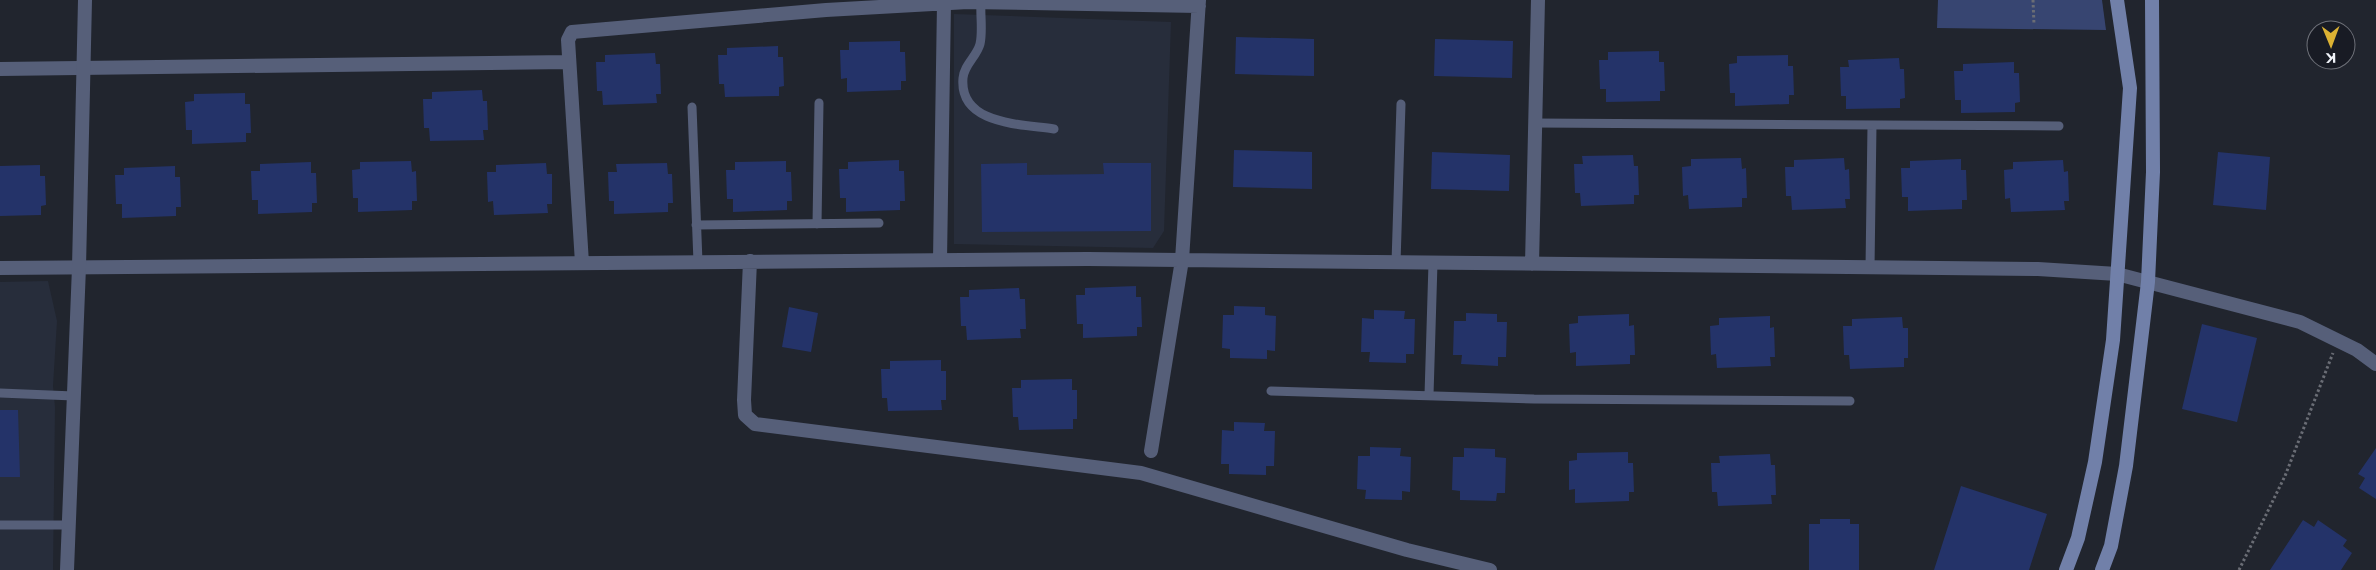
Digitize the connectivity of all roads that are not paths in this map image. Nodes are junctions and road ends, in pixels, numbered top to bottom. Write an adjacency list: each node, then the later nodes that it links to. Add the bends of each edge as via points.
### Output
1 (85, 0): 10 (street)
2 (1538, 0): 14 (street)
3 (2117, 0): 32 (main road, via 2130,88)
4 (2152, 0): 33 (main road, via 2153,172)
5 (981, 2): 6 (street); 7 (street); 17 (lane, via 980,45 963,76 964,96 969,106 991,119)
6 (944, 3): 8 (street, via 572,32 568,40); 21 (street)
7 (1199, 3): 22 (street)
8 (569, 62): 10 (street); 25 (street)
9 (0, 69): 10 (street)
10 (84, 69): 29 (street)
11 (819, 103): 19 (lane)
12 (1401, 104): 26 (lane)
13 (692, 108): 20 (lane)
14 (1535, 123): 15 (lane); 28 (street)
15 (1872, 125): 16 (lane); 31 (lane)
16 (2059, 126)
17 (1054, 129)
18 (879, 223): 19 (lane)
19 (817, 224): 20 (lane)
20 (696, 225): 23 (lane)
21 (940, 260): 22 (street); 24 (street)
22 (1182, 260): 26 (street); 40 (street)
23 (698, 262): 24 (street); 25 (street)
24 (750, 262): 44 (street, via 744,400 745,415 755,424 1141,473 1407,550)
25 (582, 263): 29 (street)
26 (1396, 263): 27 (street)
27 (1433, 263): 28 (street); 38 (lane)
28 (1532, 264): 31 (street)
29 (79, 267): 30 (street); 37 (street)
30 (0, 268)
31 (1870, 268): 32 (street, via 2038,269)
32 (2117, 274): 33 (street); 45 (main road, via 2113,340 2095,462 2078,538)
33 (2148, 282): 34 (street, via 2300,322 2357,350); 46 (main road, via 2126,466 2111,546)
34 (2376, 364)
35 (1270, 390): 38 (lane)
36 (0, 392): 37 (lane)
37 (74, 396): 42 (street)
38 (1429, 396): 39 (lane)
39 (1850, 401)
40 (1152, 451)
41 (0, 525): 42 (lane)
42 (69, 525): 43 (street)
43 (67, 570)
44 (1490, 570)
45 (2066, 570)
46 (2102, 570)

